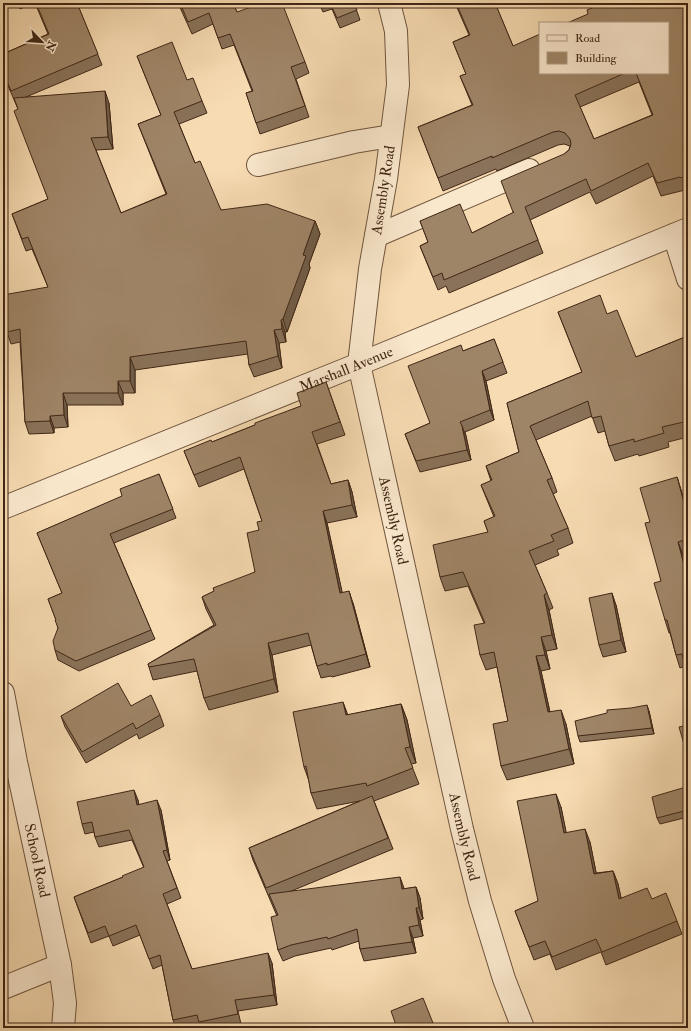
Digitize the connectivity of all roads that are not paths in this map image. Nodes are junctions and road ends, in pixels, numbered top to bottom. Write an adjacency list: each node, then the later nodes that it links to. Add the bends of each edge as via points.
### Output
1 (389, 3): 2 (street, Assembly Road, via 396,31 398,85)
2 (391, 136): 4 (street, via 354,142); 6 (street, Assembly Road)
3 (548, 162): 6 (street)
4 (258, 165)
5 (681, 232): 7 (street); 8 (street, Marshall Avenue)
6 (376, 236): 8 (street, Assembly Road)
7 (688, 279)
8 (359, 364): 9 (street, Marshall Avenue); 14 (street, Assembly Road, via 478,894 504,979)
9 (3, 508)
10 (3, 693): 11 (street, School Road)
11 (60, 965): 12 (street); 13 (street, School Road, via 65,1003)
12 (3, 988)
13 (63, 1028)
14 (523, 1028)

